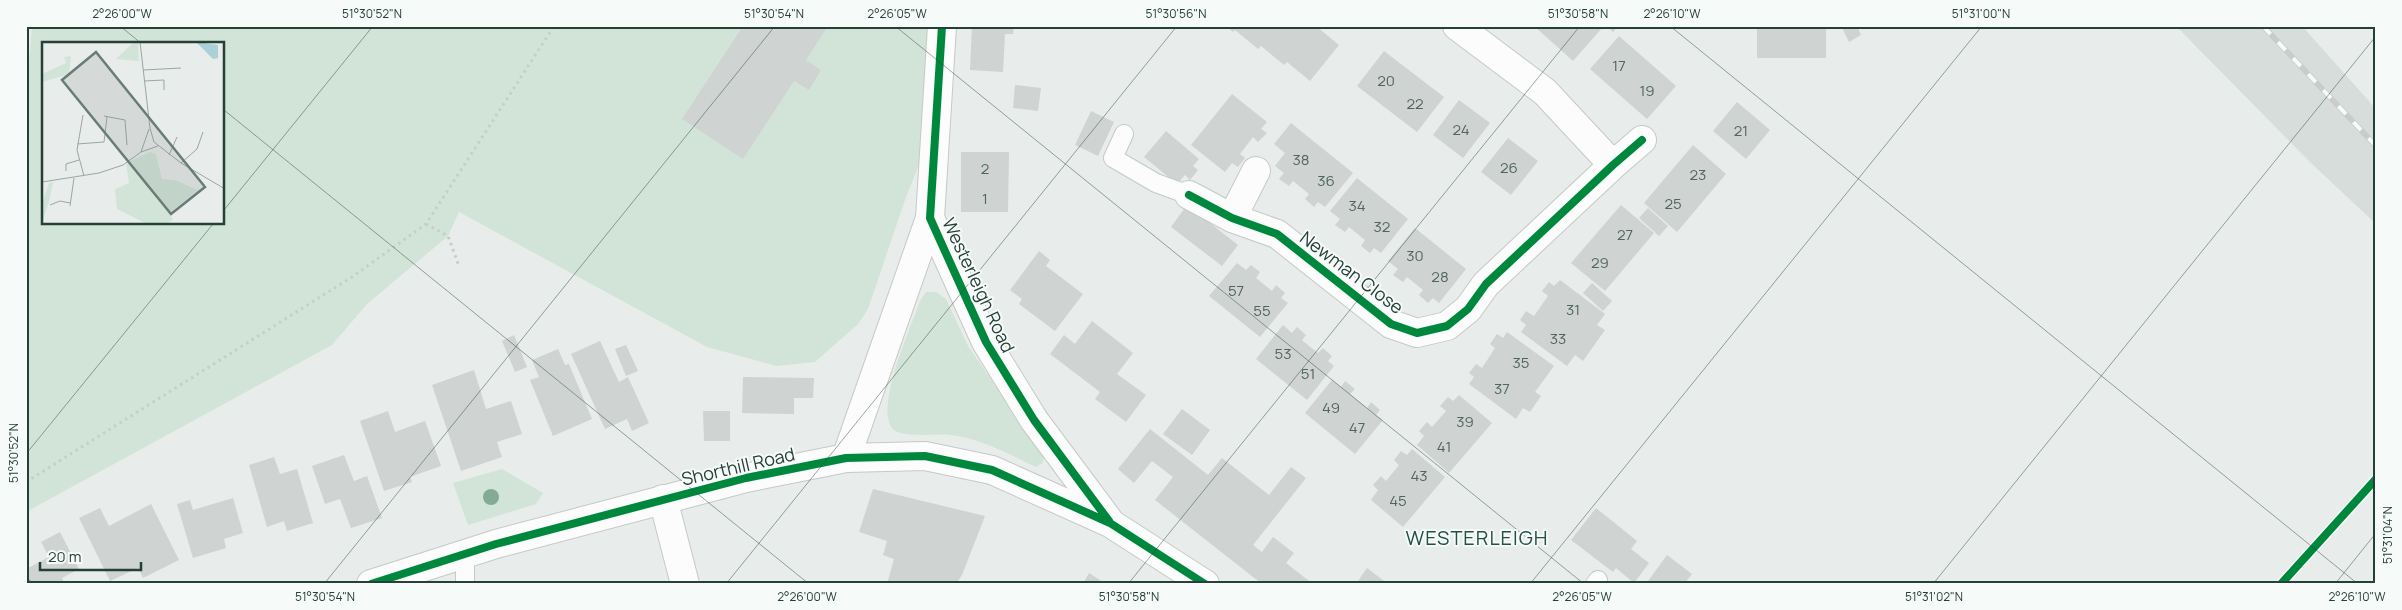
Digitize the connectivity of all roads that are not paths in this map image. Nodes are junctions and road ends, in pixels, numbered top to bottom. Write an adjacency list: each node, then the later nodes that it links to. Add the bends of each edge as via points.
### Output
1 (942, 26): 8 (street, Westerleigh Road)
2 (1457, 26): 5 (street, via 1545,92)
3 (1124, 134): 7 (lane, via 1113,158 1156,183)
4 (1642, 140): 5 (street, Newman Close)
5 (1613, 165): 9 (street, Newman Close, via 1486,284 1468,309 1447,326 1417,333 1391,324 1276,234)
6 (1256, 171): 9 (street)
7 (1189, 195): 9 (street, Newman Close)
8 (930, 218): 10 (street); 12 (street, Westerleigh Road, via 986,342 1034,420)
9 (1232, 218)
10 (846, 458): 11 (street, Shorthill Road); 12 (street, Shorthill Road, via 925,456 992,470)
11 (663, 498): 13 (street, Shorthill Road); 16 (street)
12 (1110, 523): 17 (street)
13 (465, 553): 14 (street, Shorthill Road); 15 (lane)
14 (370, 584)
15 (465, 584)
16 (685, 584)
17 (1205, 584)

